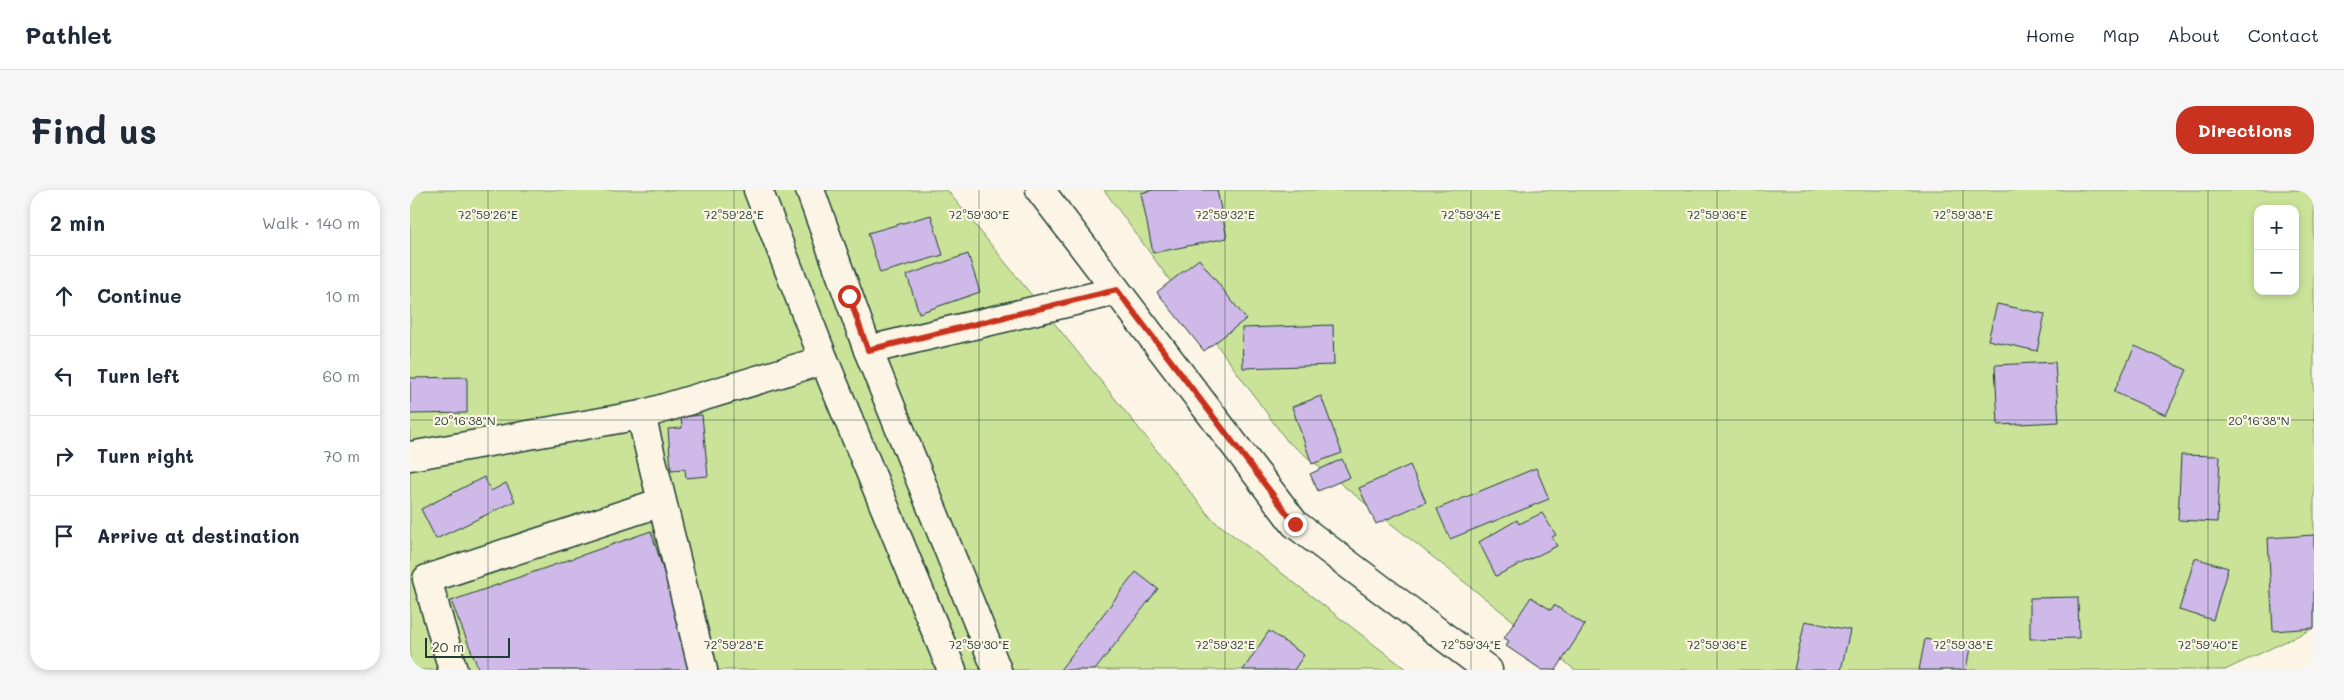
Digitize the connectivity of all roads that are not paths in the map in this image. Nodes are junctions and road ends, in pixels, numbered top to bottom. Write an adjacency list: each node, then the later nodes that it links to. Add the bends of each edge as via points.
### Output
1 (758, 190): 6 (street)
2 (810, 190): 5 (street)
3 (1040, 190): 4 (street)
4 (1117, 290): 5 (street); 14 (street, via 1295,524)
5 (868, 350): 13 (street)
6 (824, 360): 7 (street); 12 (street)
7 (641, 415): 8 (street); 9 (street)
8 (410, 456)
9 (662, 502): 10 (street, via 428,579); 11 (street)
10 (453, 670)
11 (703, 670)
12 (952, 670)
13 (997, 670)
14 (1488, 670)

